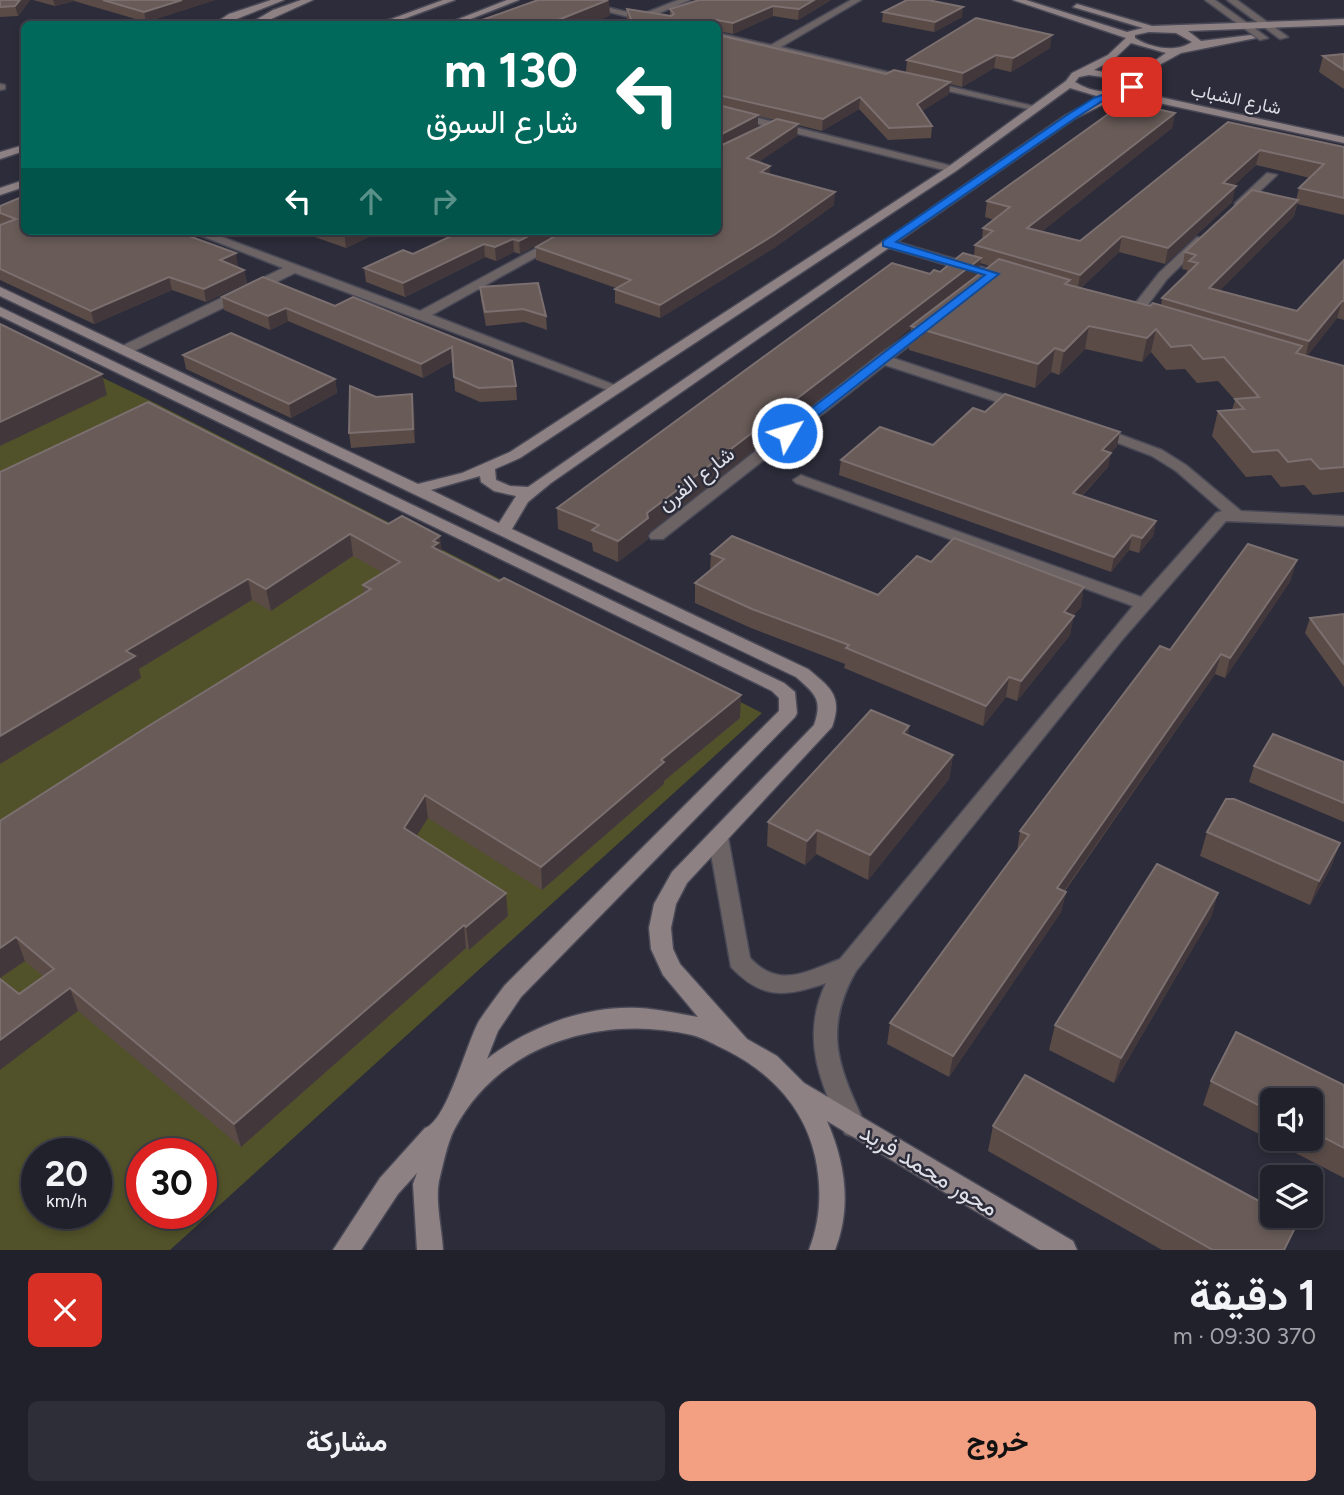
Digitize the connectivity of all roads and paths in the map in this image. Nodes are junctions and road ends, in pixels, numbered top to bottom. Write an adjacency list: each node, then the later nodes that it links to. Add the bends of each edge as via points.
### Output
1 (280, 0): 14 (street)
2 (309, 0): 15 (street)
3 (515, 0): 12 (street)
4 (685, 0): 13 (street)
5 (857, 0): 32 (street)
6 (1017, 0): 29 (street)
7 (1053, 0): 23 (street)
8 (1209, 0): 22 (street)
9 (1231, 0): 21 (street)
10 (456, 2): 12 (street); 16 (street)
11 (580, 4): 13 (street)
12 (488, 11): 17 (street)
13 (640, 18): 18 (street); 19 (street)
14 (224, 21)
15 (259, 21)
16 (393, 21)
17 (460, 21)
18 (632, 21)
19 (654, 21)
20 (1344, 22): 21 (street)
21 (1269, 26): 22 (street); 28 (street)
22 (1249, 27): 23 (street); 30 (street)
23 (1162, 29): 29 (street, via 1142,29); 31 (street, via 1193,37)
24 (1344, 33): 25 (street)
25 (1311, 35)
26 (1297, 36): 28 (street)
27 (721, 37): 32 (street)
28 (1283, 37): 30 (street)
29 (1129, 38): 33 (street, via 1146,47); 34 (street, via 1111,57)
30 (1263, 38): 31 (street)
31 (1195, 45): 33 (street)
32 (773, 48): 40 (street)
33 (1180, 49): 36 (street)
34 (1080, 74): 35 (street); 36 (street, شارع الشباب, via 1109,74)
35 (1070, 83): 37 (street, شارع الشباب, via 1083,91); 38 (street)
36 (1131, 83): 37 (street, via 1130,89); 43 (street, شارع الشباب)
37 (1117, 93): 39 (street); 45 (street, شارع الشباب)
38 (1063, 99): 39 (street); 40 (street)
39 (1086, 107): 56 (street)
40 (1037, 108): 48 (street)
41 (721, 112): 42 (street)
42 (774, 125): 44 (street); 48 (street)
43 (1344, 131)
44 (753, 136)
45 (1344, 140)
46 (21, 149): 47 (street)
47 (0, 156)
48 (952, 169): 66 (street)
49 (1272, 175): 52 (street)
50 (21, 184): 51 (street)
51 (0, 192)
52 (1228, 215)
53 (1210, 232): 61 (street, via 1163,276)
54 (206, 235): 57 (street)
55 (570, 235): 62 (street)
56 (887, 243): 58 (street, via 988,279); 72 (street)
57 (294, 268): 62 (street); 64 (street)
58 (1019, 282)
59 (0, 291): 64 (street)
60 (0, 311): 82 (street, via 778,687 788,696 788,713 513,991 488,1027)
61 (1133, 315)
62 (420, 316): 66 (street)
63 (938, 317): 65 (street, شارع الفرن)
64 (125, 351): 71 (street)
65 (882, 359): 67 (street); 76 (street, شارع الفرن)
66 (618, 389): 69 (street)
67 (1036, 410)
68 (1085, 426): 73 (street, via 1157,453)
69 (487, 469): 71 (street); 72 (street, via 489,482 496,487)
70 (801, 480): 77 (street)
71 (417, 489): 75 (street)
72 (532, 491): 75 (street, via 513,509)
73 (1237, 516): 74 (street); 77 (street, via 1222,516)
74 (1344, 521)
75 (503, 530): 78 (street, via 802,673 823,691 829,709 823,727)
76 (657, 536)
77 (1145, 604): 79 (street)
78 (718, 837): 79 (street, via 739,961 748,972 768,983 794,985); 80 (street, via 670,892 663,907 660,938 669,970)
79 (848, 965): 83 (street, via 825,1010 823,1036 835,1090)
80 (736, 1040): 81 (street); 82 (street, via 699,1025 660,1017 613,1016 568,1025 526,1042 487,1069)
81 (795, 1089): 83 (street, محور محمد فريد); 87 (street, via 822,1136 831,1171 832,1207)
82 (460, 1097): 84 (street)
83 (854, 1126): 88 (street, محور محمد فريد)
84 (439, 1131): 85 (street, via 389,1186); 86 (street, via 425,1174 423,1219)
85 (346, 1250)
86 (430, 1250)
87 (822, 1250)
88 (1064, 1250)

